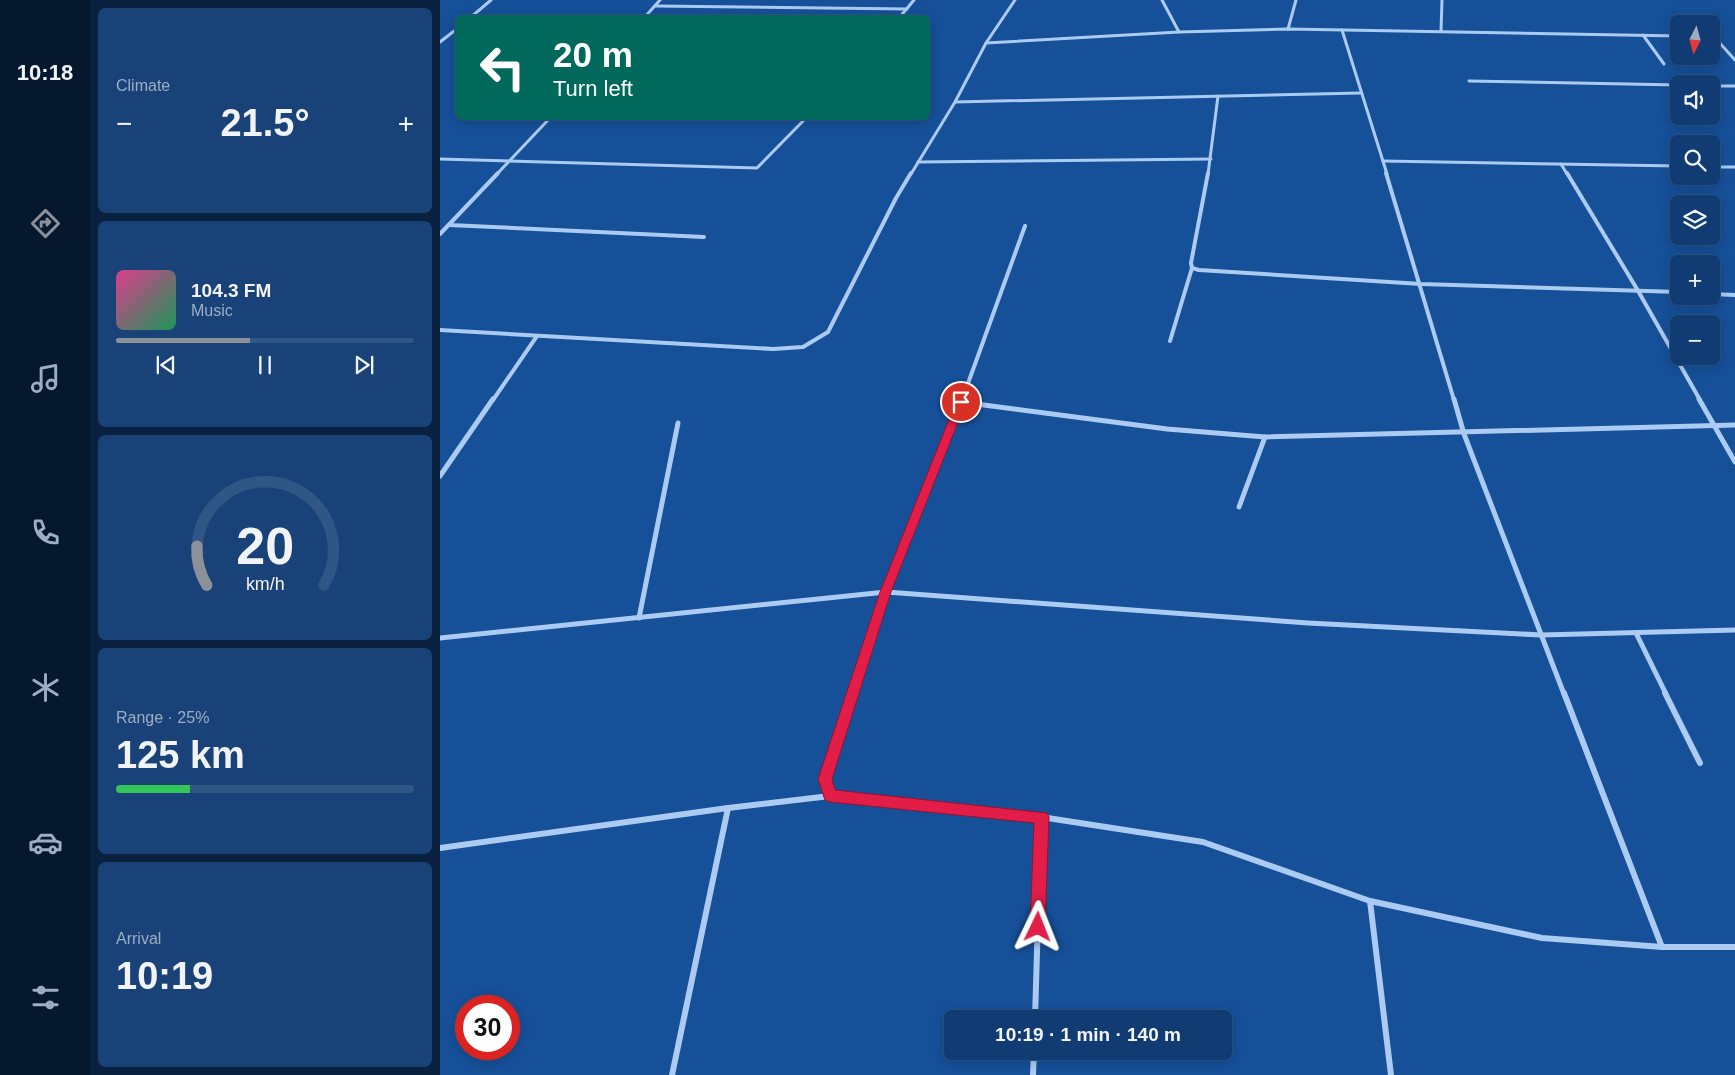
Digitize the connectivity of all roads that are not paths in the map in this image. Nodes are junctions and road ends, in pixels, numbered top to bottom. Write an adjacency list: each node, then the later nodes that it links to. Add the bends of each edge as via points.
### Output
1 (491, 0): 10 (street)
2 (660, 0): 8 (street)
3 (914, 0): 9 (street)
4 (1015, 0): 22 (street)
5 (1162, 0): 17 (street)
6 (1296, 0): 13 (street)
7 (1442, 0): 16 (street)
8 (654, 6): 9 (street); 11 (street)
9 (907, 9): 12 (street)
10 (474, 15)
11 (646, 15)
12 (902, 15)
13 (1288, 29): 15 (street); 17 (street)
14 (455, 30): 20 (street)
15 (1342, 30): 16 (street); 29 (street)
16 (1442, 31): 18 (street)
17 (1179, 32): 22 (street)
18 (1643, 35): 19 (street); 24 (street)
19 (1670, 36)
20 (440, 42)
21 (1720, 42): 23 (street)
22 (986, 43): 31 (street)
23 (1735, 60)
24 (1664, 64)
25 (1469, 81): 26 (street)
26 (1670, 85)
27 (1720, 86): 28 (street)
28 (1735, 86)
29 (1361, 93): 30 (street); 37 (street)
30 (1218, 96): 31 (street); 35 (street)
31 (955, 102): 38 (street)
32 (548, 120): 36 (street)
33 (804, 120): 36 (street, via 757,168)
34 (440, 159): 36 (street)
35 (1211, 159): 38 (street); 47 (street)
36 (509, 161): 43 (street)
37 (1383, 161): 39 (street); 48 (street)
38 (918, 162): 54 (street, via 896,198 828,332 803,347 773,349)
39 (1560, 164): 40 (street); 49 (street)
40 (1670, 166)
41 (1720, 167): 42 (street)
42 (1735, 167)
43 (449, 224): 45 (street); 46 (street)
44 (1025, 226): 56 (street)
45 (440, 234)
46 (704, 237)
47 (1192, 268): 48 (street); 55 (street)
48 (1421, 284): 49 (street); 60 (street)
49 (1637, 290): 50 (street); 59 (street)
50 (1670, 292)
51 (1720, 294): 52 (street)
52 (1735, 294)
53 (440, 330): 54 (street)
54 (537, 336): 63 (street)
55 (1170, 341)
56 (961, 402): 61 (street, via 1167,429); 65 (street)
57 (678, 423): 66 (street)
58 (1735, 425): 59 (street)
59 (1714, 426): 60 (street); 62 (street)
60 (1464, 434): 61 (street); 69 (street)
61 (1265, 437): 64 (street)
62 (1735, 462)
63 (440, 476)
64 (1239, 507)
65 (886, 592): 66 (street); 69 (street, via 1308,623); 72 (street, via 825,779)
66 (639, 618): 70 (street)
67 (1735, 630): 68 (street)
68 (1636, 633): 69 (street); 71 (street)
69 (1540, 636): 77 (street)
70 (440, 638)
71 (1700, 764)
72 (830, 796): 73 (street); 74 (street)
73 (728, 808): 75 (street); 81 (street)
74 (1042, 817): 76 (street, via 1203,842); 79 (street)
75 (440, 848)
76 (1370, 900): 77 (street, via 1542,938); 83 (street)
77 (1662, 947): 78 (street)
78 (1735, 947)
79 (1035, 1010)
80 (1034, 1060): 82 (street)
81 (672, 1075)
82 (1033, 1075)
83 (1391, 1075)

